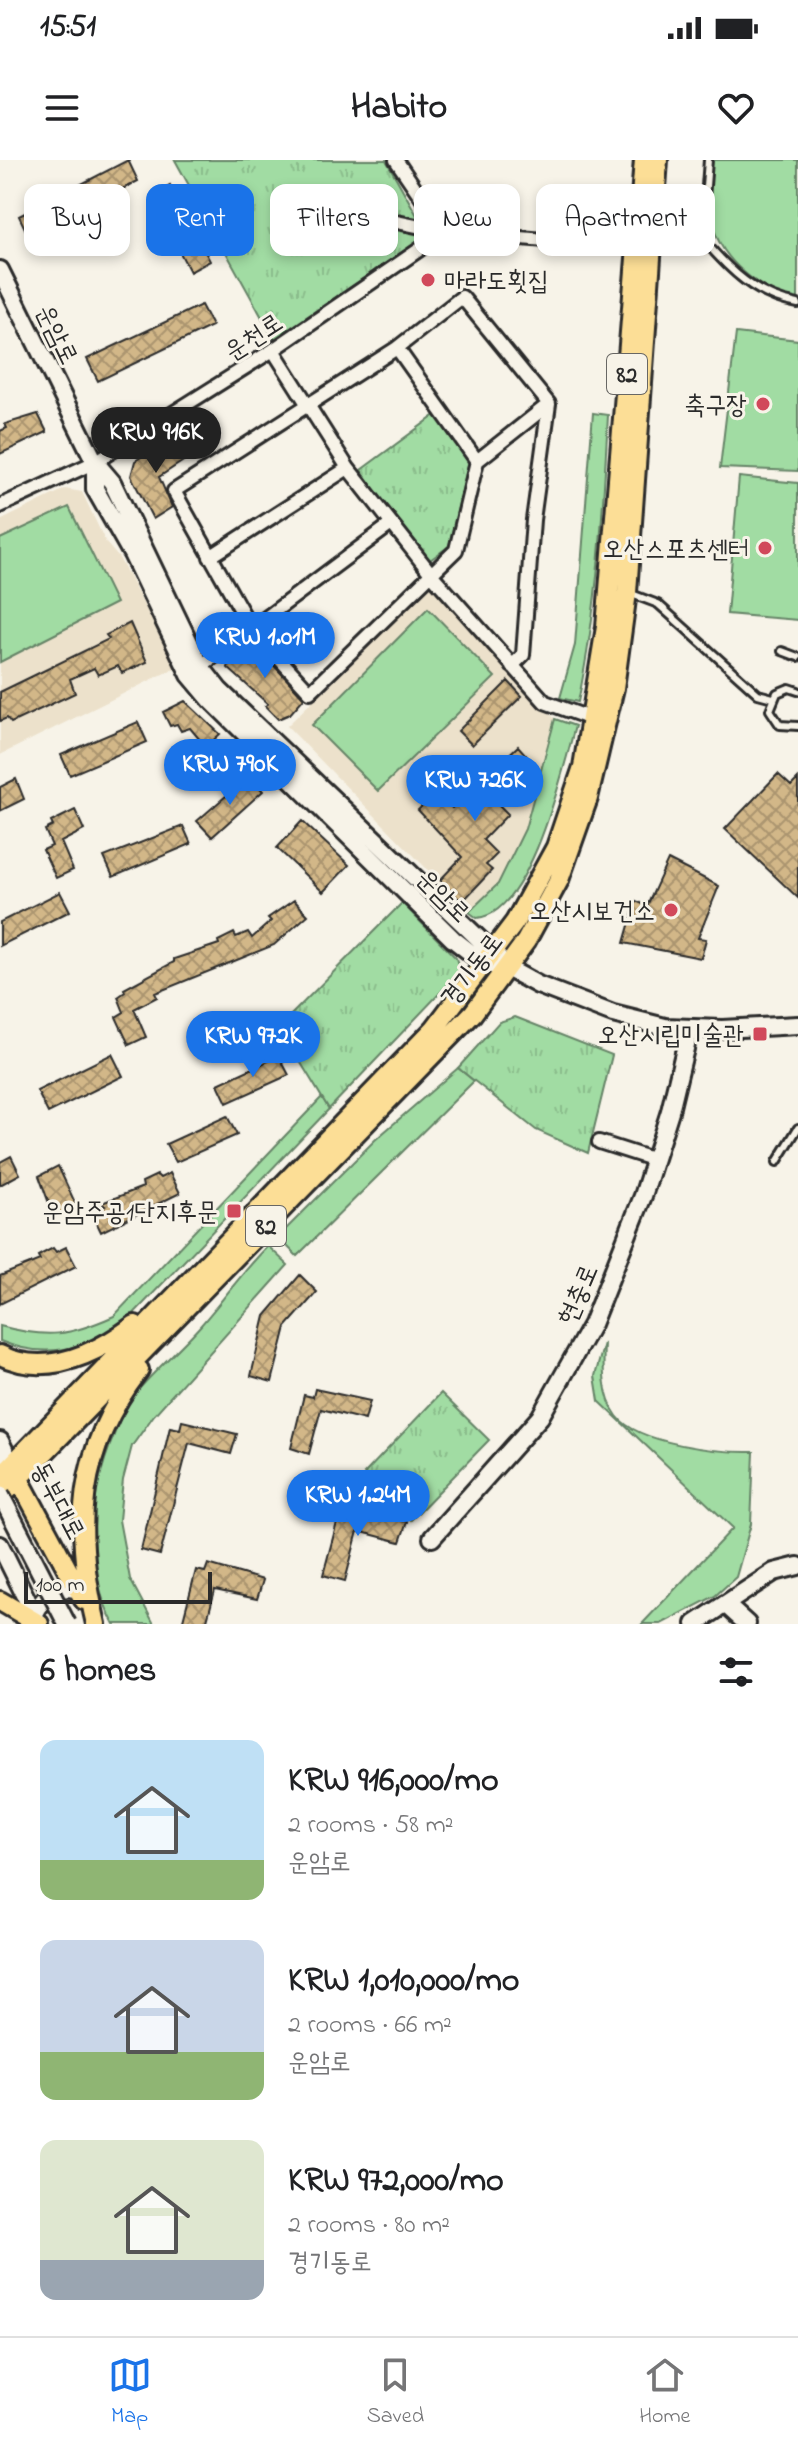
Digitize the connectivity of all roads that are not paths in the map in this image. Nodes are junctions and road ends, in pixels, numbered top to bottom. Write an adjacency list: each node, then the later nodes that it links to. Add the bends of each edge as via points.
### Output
1 (396, 160): 7 (street)
2 (644, 160): 5 (main road, 경기동로 / 82)
3 (658, 160): 6 (main road, 경기동로 / 82)
4 (708, 160): 11 (lane, via 702,238 729,271 773,300)
5 (644, 184)
6 (654, 184)
7 (414, 186)
8 (414, 253): 13 (street, 운천로)
9 (643, 256): 23 (main road, 경기동로 / 82)
10 (0, 270): 17 (street, 운암로)
11 (798, 304)
12 (397, 348): 14 (street); 15 (street, via 462,297); 16 (street)
13 (273, 350): 14 (street); 17 (street, 운천로)
14 (307, 404): 18 (street); 21 (street, via 174,491)
15 (549, 404): 16 (street); 27 (street, via 523,655)
16 (477, 461): 22 (street, via 456,550)
17 (95, 462): 19 (street, 운천로); 28 (street, 운암로, via 112,482)
18 (348, 468): 20 (street); 21 (street)
19 (0, 506)
20 (390, 525): 22 (street); 24 (street)
21 (210, 557): 24 (street)
22 (432, 575): 24 (street, via 310,692); 27 (street)
23 (618, 590): 31 (lane, via 658,604 758,694); 32 (main road, 경기동로 / 82); 35 (main road, 경기동로 / 82, via 614,688 588,798 559,880)
24 (251, 628): 28 (street)
25 (782, 651): 26 (lane)
26 (798, 657)
27 (512, 666): 32 (street, via 545,702)
28 (196, 671): 34 (street, 운암로, via 449,912)
29 (798, 679): 30 (lane)
30 (795, 690): 31 (lane, via 782,690)
31 (773, 698): 33 (lane, via 770,710 776,722)
32 (592, 719): 34 (main road, 경기동로 / 82, via 556,847)
33 (798, 726)
34 (490, 958): 35 (street, 운암로); 43 (main road, 경기동로 / 82, via 403,1062)
35 (507, 968): 37 (street, via 613,1014); 42 (main road, 경기동로 / 82, via 437,1052)
36 (798, 1025): 37 (street)
37 (690, 1028): 40 (street, 현충로)
38 (798, 1128): 41 (lane)
39 (599, 1142): 40 (street)
40 (655, 1160): 48 (street, 현충로, via 592,1324 540,1417)
41 (777, 1162)
42 (228, 1265): 46 (main road, 경기동로 / 82); 56 (main road, via 119,1396 97,1440 82,1521)
43 (176, 1295): 44 (main road, via 118,1338 68,1362 47,1365); 46 (main road, 경기동로 / 82)
44 (0, 1355)
45 (0, 1441): 46 (street, 동부대로)
46 (10, 1474): 47 (main road, 경기동로 / 82); 51 (main road, 동부대로)
47 (0, 1496): 55 (street, 동부대로, bridge)
48 (432, 1538)
49 (0, 1545): 54 (street)
50 (798, 1566): 53 (street, via 774,1572)
51 (77, 1589): 54 (street, via 47,1595); 56 (main road, 동부대로)
52 (0, 1601): 54 (main road)
53 (725, 1604): 57 (street); 58 (street)
54 (37, 1621)
55 (67, 1624)
56 (96, 1624)
57 (695, 1624)
58 (747, 1624)

